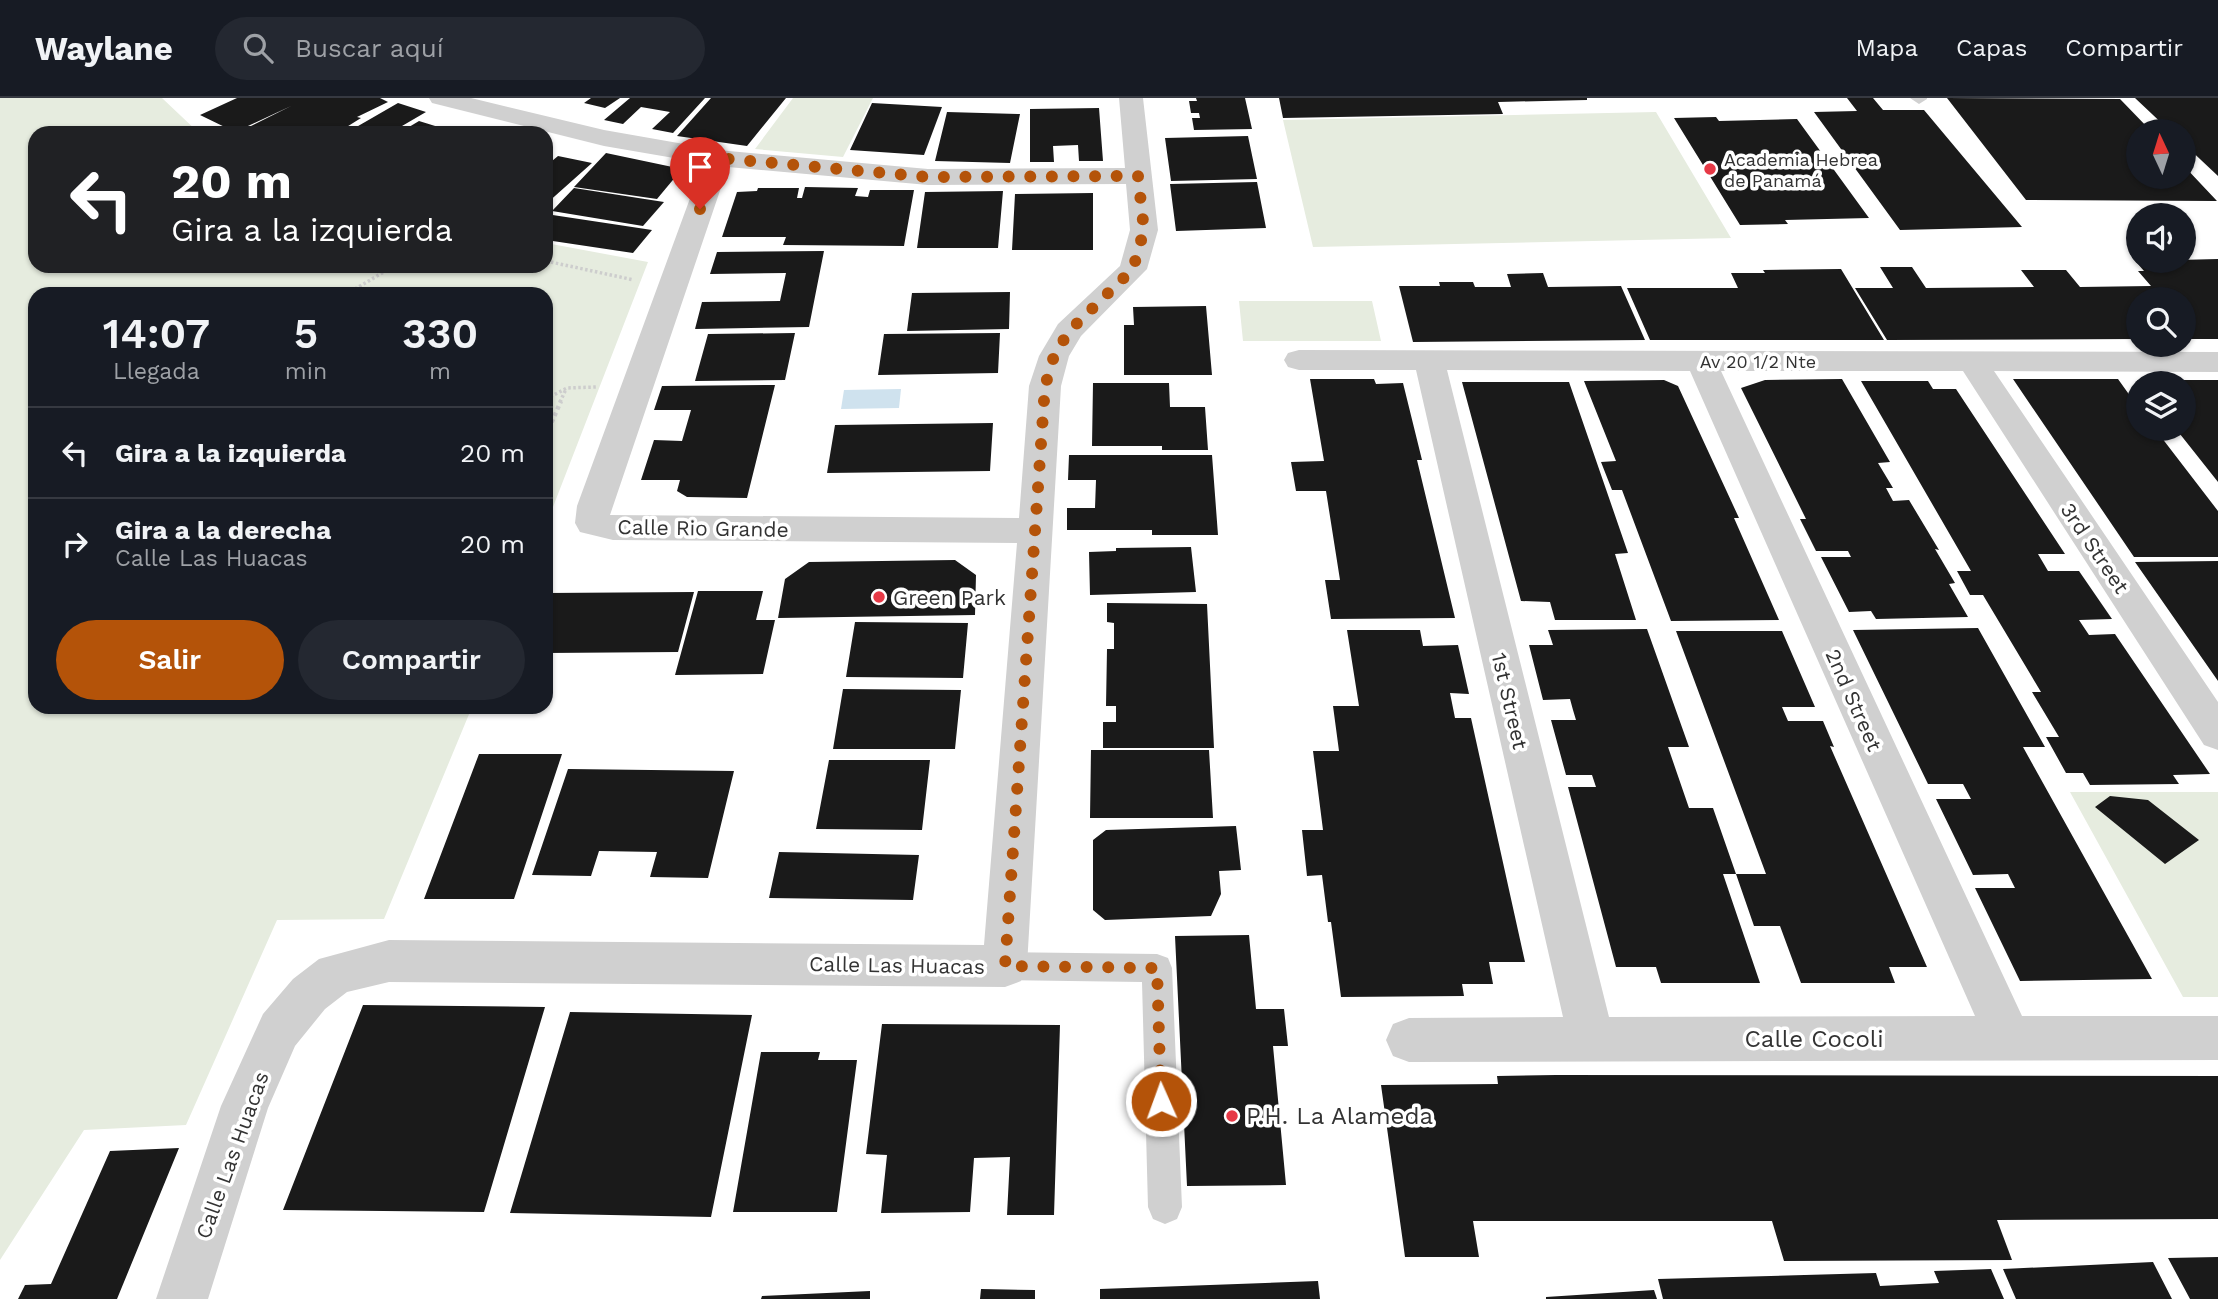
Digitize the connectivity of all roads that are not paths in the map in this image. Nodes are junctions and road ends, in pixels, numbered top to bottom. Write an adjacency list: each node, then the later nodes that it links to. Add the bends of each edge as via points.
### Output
1 (441, 98): 3 (street, via 604,138)
2 (1131, 98): 4 (street, Calle Las Huacas)
3 (718, 158): 4 (street, via 928,177); 10 (street, Calle Rio Grande, via 594,506 592,523 613,528)
4 (1138, 176): 10 (street, Calle Las Huacas, via 1144,230 1133,269 1069,331 1054,356 1045,386)
5 (1299, 360): 6 (street, Av 20 1/2 Nte)
6 (1429, 361): 7 (street, Av 20 1/2 Nte); 16 (street, 1st Street)
7 (1701, 361): 8 (street, Av 20 1/2 Nte); 13 (street, 2nd Street)
8 (1972, 362): 9 (street, Av 20 1/2 Nte); 11 (street, 3rd Street)
9 (2218, 362)
10 (1033, 531): 12 (street, Calle Las Huacas)
11 (2218, 734)
12 (1005, 966): 17 (lane, via 1157,968); 18 (street, Calle Las Huacas, via 389,961 335,974 309,994 279,1030 245,1106)
13 (2008, 1038): 14 (street, Calle Cocoli); 16 (street, Calle Cocoli)
14 (2218, 1038)
15 (1409, 1040): 16 (street, Calle Cocoli)
16 (1591, 1040)
17 (1164, 1207)
18 (181, 1299)

